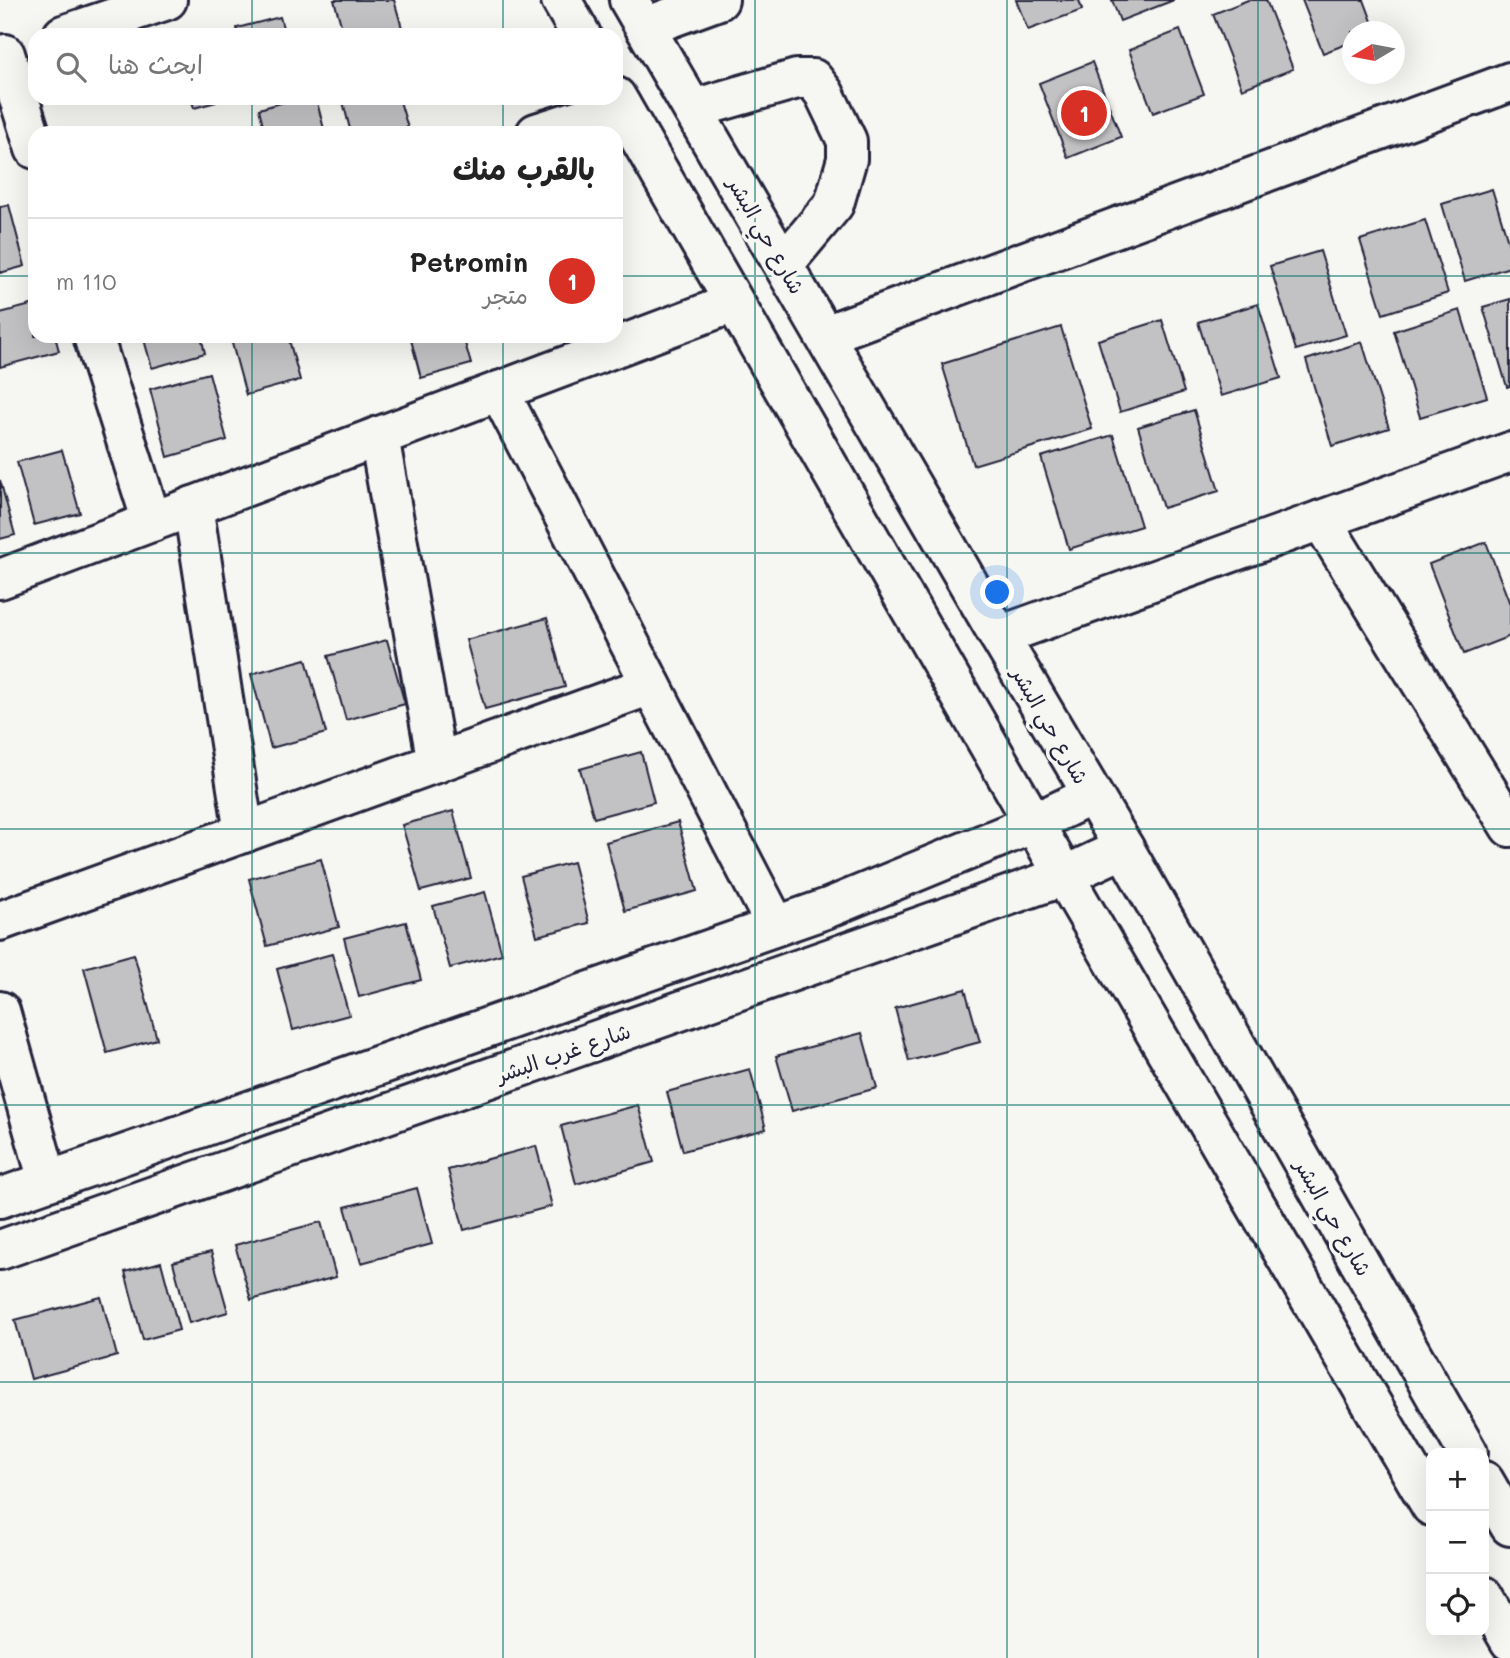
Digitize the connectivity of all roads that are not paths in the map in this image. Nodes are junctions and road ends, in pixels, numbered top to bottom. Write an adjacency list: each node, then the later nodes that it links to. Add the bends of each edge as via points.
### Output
1 (167, 0): 5 (street)
2 (561, 0): 6 (street)
3 (719, 0): 4 (street)
4 (637, 14): 11 (street, شارع حي البشر)
5 (84, 28)
6 (577, 28)
7 (13, 52): 12 (street)
8 (1510, 82): 16 (street)
9 (611, 105): 13 (street)
10 (621, 105): 15 (street)
11 (693, 109): 14 (street, شارع حي البشر); 14 (street, via 797,79 813,79 824,93 846,141 847,159 834,204)
12 (30, 126)
13 (555, 126)
14 (784, 264): 16 (street, شارع حي البشر)
15 (733, 303): 18 (street); 30 (street)
16 (825, 335): 25 (street, شارع حي البشر)
17 (95, 343): 23 (street)
18 (499, 391): 19 (street); 26 (street)
19 (379, 436): 21 (street); 27 (street)
20 (1510, 452): 22 (street)
21 (193, 506): 23 (street); 31 (street)
22 (1321, 520): 25 (street); 29 (street)
23 (152, 522): 24 (street)
24 (0, 579)
25 (999, 636): 28 (street, شارع حي البشر)
26 (651, 685): 27 (street); 35 (street)
27 (437, 763): 31 (street)
28 (1092, 795): 30 (street); 32 (street, شارع حي البشر)
29 (1504, 807)
30 (1032, 824): 33 (street); 35 (street)
31 (244, 833): 34 (street)
32 (1124, 848): 33 (street, شارع غرب البشر); 40 (street, شارع حي البشر)
33 (1064, 876): 39 (street, شارع غرب البشر); 42 (street)
34 (0, 922)
35 (776, 926): 37 (street)
36 (0, 1011): 37 (street)
37 (48, 1181): 38 (street)
38 (0, 1198)
39 (0, 1250)
40 (1465, 1448)
41 (1489, 1490): 43 (street)
42 (1426, 1497)
43 (1510, 1526)
44 (1489, 1605): 45 (street)
45 (1510, 1642)

